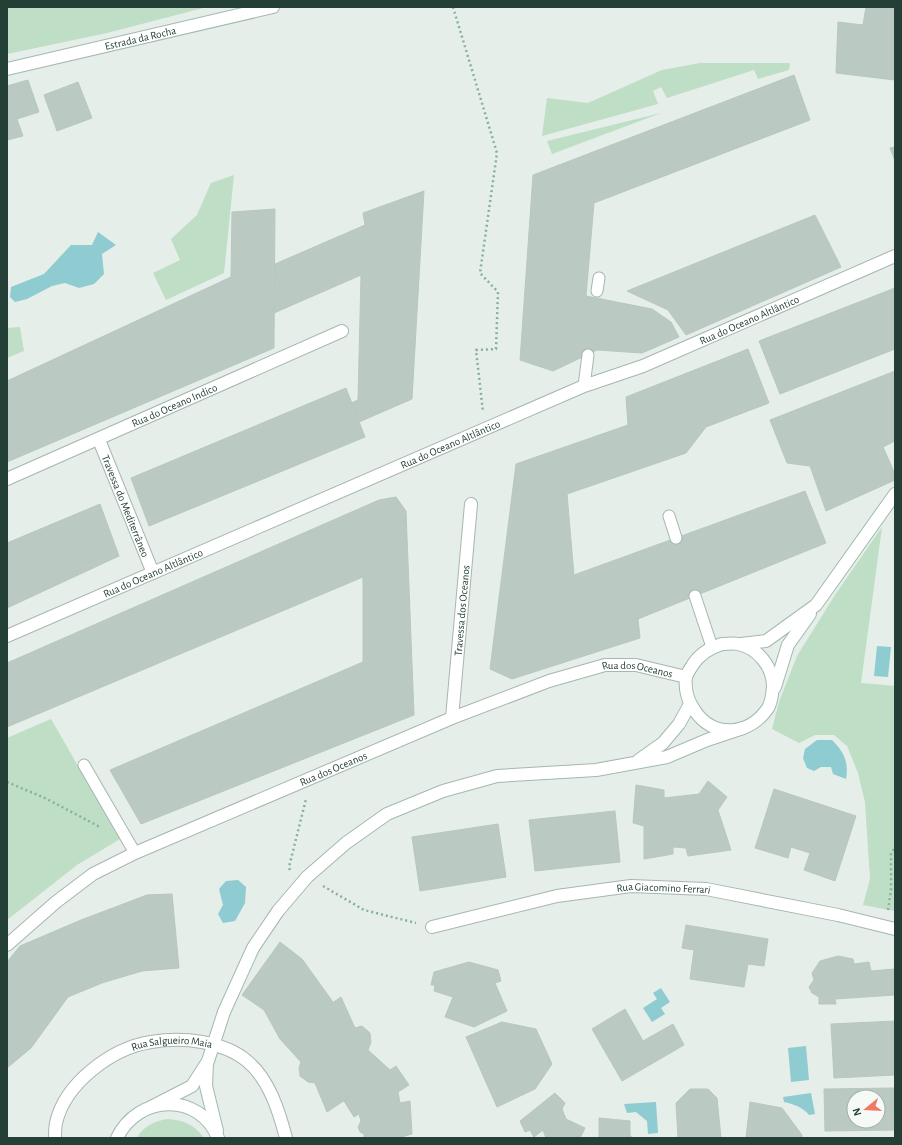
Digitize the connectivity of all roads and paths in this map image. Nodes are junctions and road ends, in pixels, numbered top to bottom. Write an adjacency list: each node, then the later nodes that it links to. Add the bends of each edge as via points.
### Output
1 (273, 7): 3 (street, Estrada da Rocha)
2 (453, 7): 10 (path, via 497,153 480,273 498,292 496,349 476,350)
3 (7, 69)
4 (895, 256): 9 (street, Rua do Oceano Altlântico, via 643,366)
5 (599, 278): 6 (lane)
6 (597, 291)
7 (342, 331): 11 (street, Rua do Oceano Indico)
8 (588, 355): 9 (lane)
9 (584, 386): 10 (street, Rua do Oceano Altlântico)
10 (485, 429): 17 (street, Rua do Oceano Altlântico)
11 (99, 440): 12 (street, Rua do Oceano Indico); 17 (street, Travessa do Mediterrâneo)
12 (7, 479)
13 (895, 494): 19 (street)
14 (471, 504): 26 (street, Travessa dos Oceanos)
15 (669, 516): 16 (lane)
16 (676, 538)
17 (153, 573): 20 (street, Rua do Oceano Altlântico)
18 (695, 596): 22 (lane)
19 (816, 604): 21 (street, via 766,641); 24 (street, via 788,645)
20 (7, 636)
21 (738, 644): 22 (street); 24 (street, via 754,650 770,670 773,681)
22 (712, 647): 23 (street, via 697,658)
23 (686, 677): 25 (street, via 686,693); 26 (street, Rua dos Oceanos, via 636,665 605,665 549,681)
24 (772, 696): 27 (street, via 769,706 760,718)
25 (690, 704): 27 (street, via 701,720 717,729); 28 (street, via 679,724 663,743)
26 (452, 718): 30 (street, Rua dos Oceanos)
27 (743, 728): 28 (street, via 667,757)
28 (637, 762): 35 (street, via 596,770 497,776 443,791 387,814)
29 (84, 765): 34 (lane)
30 (311, 778): 34 (street, Rua dos Oceanos); 36 (path, via 289,867)
31 (7, 782): 32 (path, via 45,798)
32 (106, 831)
33 (895, 848): 38 (path, via 891,853)
34 (135, 854): 39 (street, Rua dos Oceanos, via 93,874)
35 (307, 877): 36 (street); 37 (path, via 364,910)
36 (296, 890): 40 (street, via 278,910 253,948 224,1012)
37 (432, 927): 38 (street, Rua Giacomino Ferrari, via 557,896 631,886 706,889)
38 (890, 928)
39 (7, 945)
40 (213, 1044): 41 (street); 43 (street, Rua Salgueiro Maia, via 187,1040 151,1042 103,1061 82,1079 65,1101 56,1122); 46 (street, Rua Salgueiro Maia, via 230,1049 247,1061 265,1082 279,1112)
41 (208, 1061): 42 (street, via 192,1086); 45 (street, via 206,1086)
42 (151, 1107): 44 (street, via 128,1121); 45 (street, via 169,1104 191,1110 209,1123)
43 (55, 1138)
44 (117, 1138)
45 (218, 1138)
46 (286, 1138)

